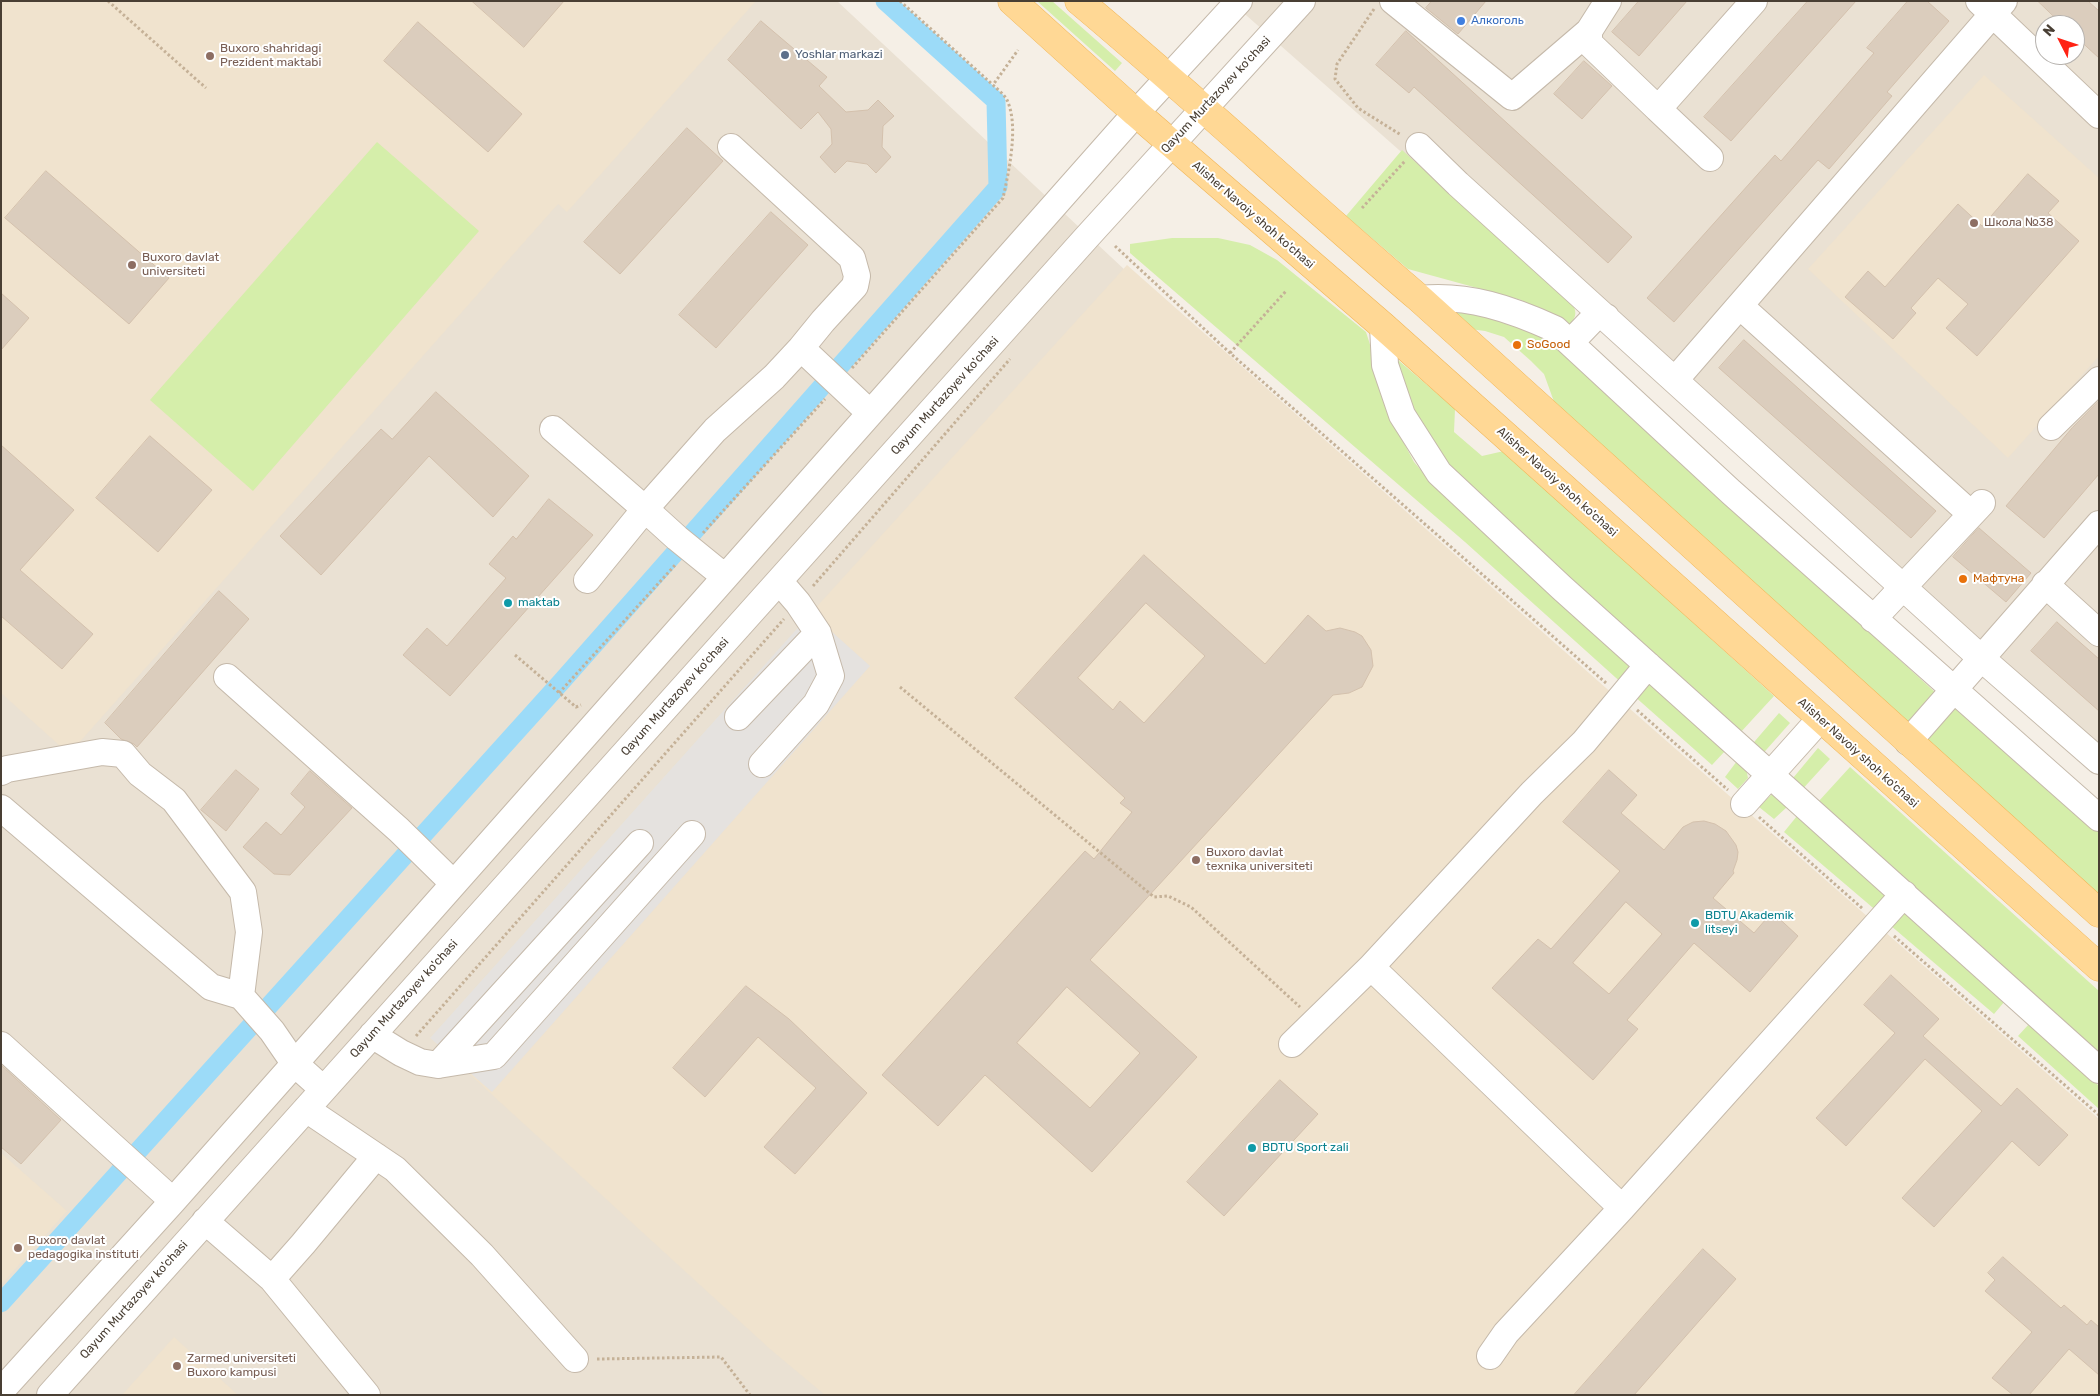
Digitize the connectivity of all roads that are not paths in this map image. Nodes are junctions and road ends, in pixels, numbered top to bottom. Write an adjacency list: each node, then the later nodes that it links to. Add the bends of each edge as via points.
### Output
1 (1012, 1): 13 (main road, Alisher Navoiy shoh ko'chasi)
2 (1079, 1): 10 (main road)
3 (1239, 1): 10 (street)
4 (1302, 1): 11 (street, Qayum Murtazoyev ko'chasi)
5 (1393, 1): 9 (street, via 1512,98)
6 (1608, 1): 9 (street)
7 (1754, 1): 12 (street)
8 (1992, 6): 14 (street); 20 (street)
9 (1589, 30): 12 (street, via 1589,43)
10 (1168, 76): 11 (main road); 13 (street)
11 (1204, 107): 15 (street, Qayum Murtazoyev ko'chasi); 19 (main road)
12 (1658, 109): 18 (street)
13 (1136, 113): 15 (main road, Alisher Navoiy shoh ko'chasi); 27 (street)
14 (2099, 115)
15 (1171, 144): 22 (main road, Alisher Navoiy shoh ko'chasi); 34 (street, Qayum Murtazoyev ko'chasi)
16 (1419, 146): 21 (street)
17 (731, 147): 24 (street, via 852,258 857,276 855,286)
18 (1710, 158)
19 (1420, 299): 23 (street, via 1457,298 1504,308 1555,329); 46 (main road)
20 (1740, 306): 25 (street); 36 (street, via 1977,508)
21 (1606, 317): 23 (street, via 1596,317); 25 (street)
22 (1383, 326): 41 (street, via 1385,365 1402,415 1439,473); 45 (main road, Alisher Navoiy shoh ko'chasi)
23 (1570, 343): 37 (street)
24 (801, 348): 27 (street); 30 (street, via 715,430)
25 (1675, 380): 36 (street)
26 (2099, 380): 28 (street)
27 (870, 413): 32 (street)
28 (2051, 426)
29 (553, 429): 30 (street)
30 (645, 509): 32 (street); 33 (street)
31 (2099, 524): 35 (street)
32 (725, 577): 56 (street)
33 (587, 580)
34 (779, 581): 38 (street); 62 (street, Qayum Murtazoyev ko'chasi)
35 (2046, 584): 39 (street); 40 (street)
36 (1904, 588): 37 (street); 40 (street)
37 (1873, 619): 43 (street)
38 (818, 633): 44 (street); 48 (street, via 831,676 816,704)
39 (2099, 633)
40 (1981, 658): 43 (street); 47 (street)
41 (1648, 665): 50 (street); 59 (street, via 1584,742 1532,793)
42 (227, 677): 56 (street)
43 (1954, 692): 46 (street); 53 (street)
44 (738, 717)
45 (1820, 719): 50 (street); 60 (main road, Alisher Navoiy shoh ko'chasi)
46 (1908, 742): 58 (main road)
47 (2099, 761)
48 (762, 764)
49 (1, 772): 61 (street, via 102,752 123,754 140,774 174,800 243,892 249,932)
50 (1770, 774): 51 (street); 57 (street)
51 (1744, 804)
52 (1, 808): 61 (street, via 211,987)
53 (2099, 818)
54 (692, 834): 66 (street, via 494,1056)
55 (640, 843): 66 (street)
56 (447, 876): 65 (street)
57 (1904, 894): 67 (street); 74 (street)
58 (2099, 913)
59 (1370, 967): 63 (street); 74 (street)
60 (2099, 967)
61 (241, 996): 65 (street, via 272,1031)
62 (372, 1035): 66 (street, via 420,1062); 68 (street, Qayum Murtazoyev ko'chasi)
63 (1292, 1044)
64 (1, 1046): 73 (street)
65 (294, 1063): 68 (street); 70 (street)
66 (438, 1065)
67 (2099, 1070)
68 (323, 1090): 69 (street, Qayum Murtazoyev ko'chasi)
69 (306, 1109): 71 (street, Qayum Murtazoyev ko'chasi); 72 (street)
70 (250, 1112): 71 (street); 73 (street)
71 (280, 1138): 75 (street, Qayum Murtazoyev ko'chasi)
72 (376, 1156): 76 (street); 78 (street, via 395,1169 482,1255)
73 (173, 1201): 79 (street)
74 (1622, 1208): 77 (street, via 1506,1333)
75 (205, 1221): 76 (street); 80 (street, Qayum Murtazoyev ko'chasi)
76 (272, 1279): 81 (street)
77 (1490, 1356)
78 (575, 1359)
79 (1, 1391)
80 (50, 1395)
81 (367, 1395)

